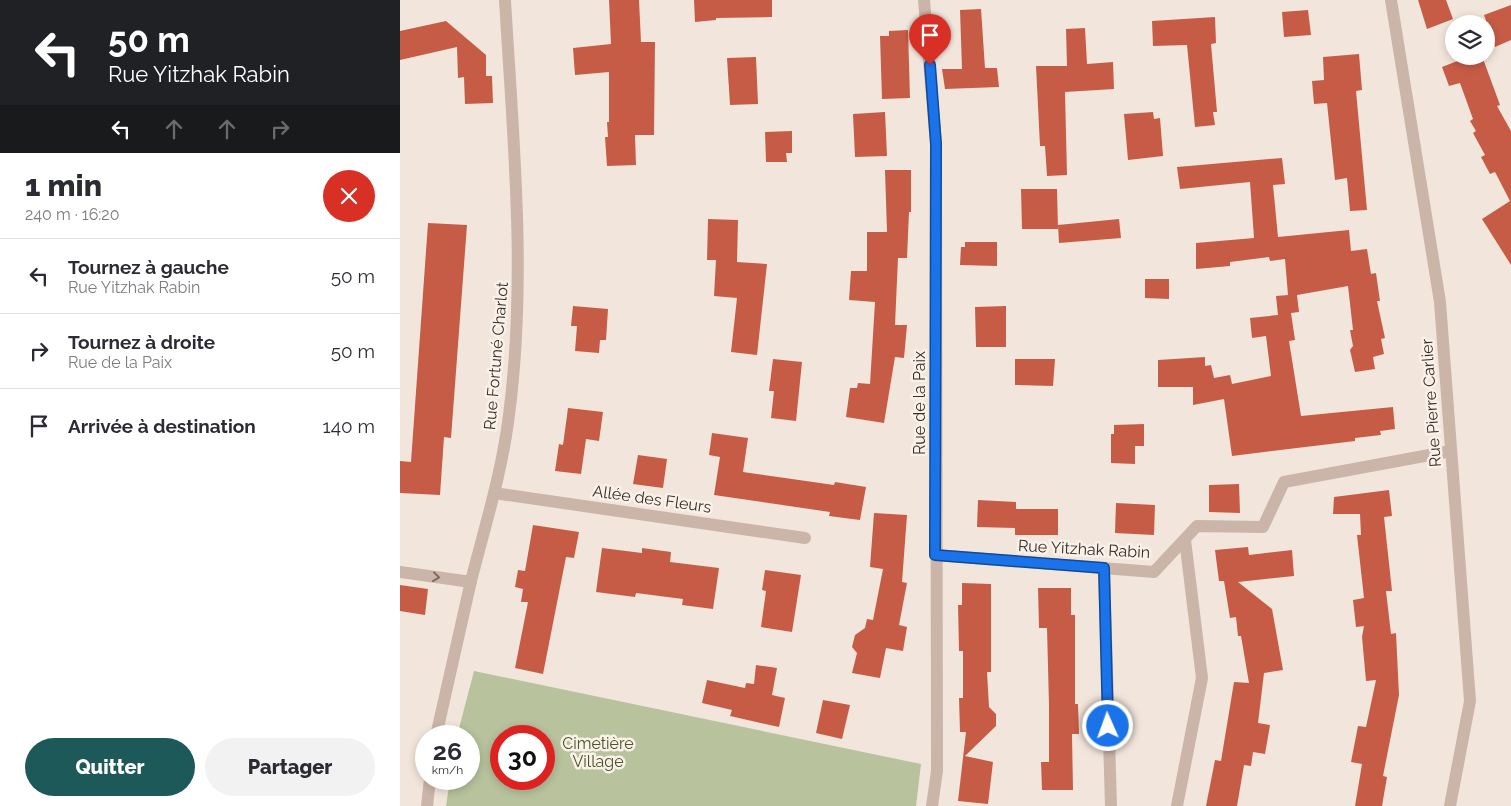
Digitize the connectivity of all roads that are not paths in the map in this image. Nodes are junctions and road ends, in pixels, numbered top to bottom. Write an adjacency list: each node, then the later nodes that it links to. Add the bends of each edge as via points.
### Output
1 (505, 0): 5 (street, Rue Fortuné Charlot, via 519,276 509,418)
2 (924, 0): 8 (street, Rue de la Paix, via 936,144)
3 (1391, 0): 4 (street, Rue Pierre Carlier, via 1440,302)
4 (1451, 452): 7 (street, Rue Yitzhak Rabin, via 1284,482 1263,526 1197,526); 18 (street, Rue Pierre Carlier, via 1470,701)
5 (494, 493): 6 (street, Allée des Fleurs); 11 (street, Rue Fortuné Charlot)
6 (805, 538)
7 (1184, 540): 9 (street, Rue Yitzhak Rabin, via 1154,572); 17 (street, via 1202,678)
8 (935, 555): 9 (street, Rue Yitzhak Rabin); 15 (street, Rue de la Paix, via 937,771)
9 (1104, 568): 16 (street)
10 (400, 572): 11 (street, one-way to 11)
11 (471, 582): 12 (street, Rue Fortuné Charlot)
12 (438, 725)
13 (429, 790): 14 (street)
14 (427, 806)
15 (932, 806)
16 (1111, 806)
17 (1177, 806)
18 (1450, 806)

